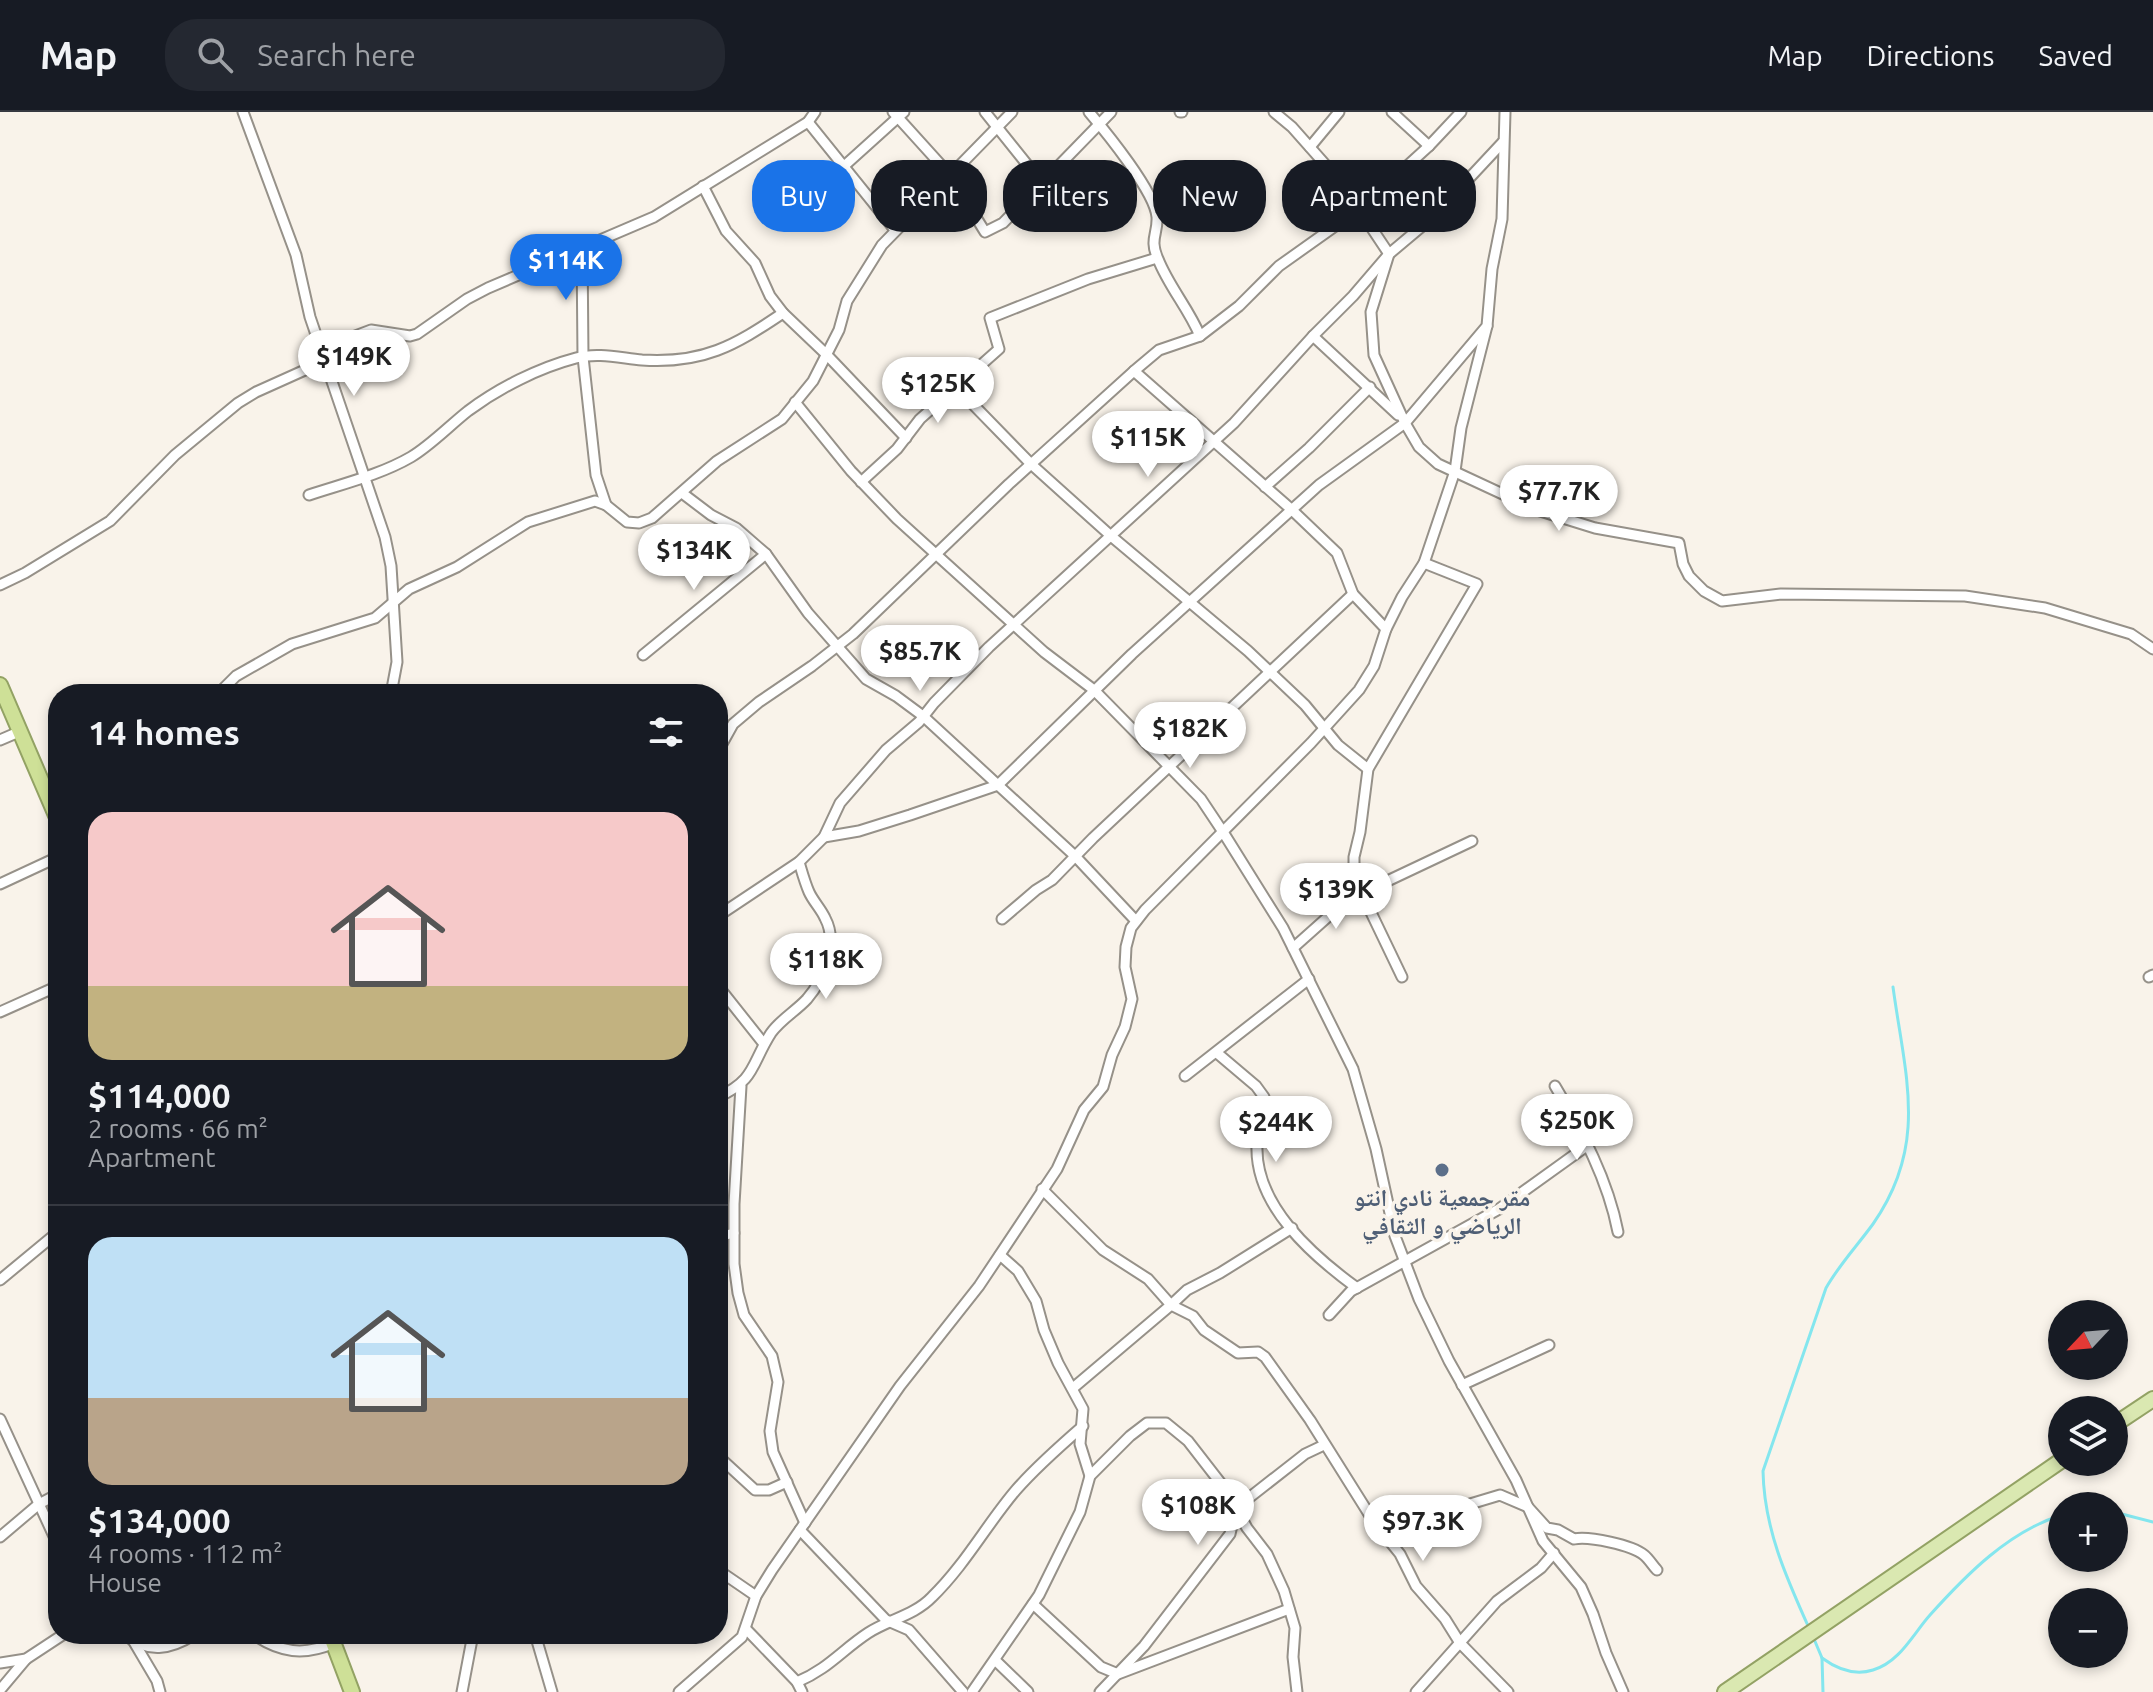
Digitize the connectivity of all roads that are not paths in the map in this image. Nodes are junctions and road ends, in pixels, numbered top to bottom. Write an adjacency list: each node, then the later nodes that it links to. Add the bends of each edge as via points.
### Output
1 (243, 112): 40 (street, via 296,255)
2 (815, 112): 13 (street)
3 (985, 112): 15 (street)
4 (1012, 112): 15 (street)
5 (1089, 112): 14 (street)
6 (1111, 112): 14 (street)
7 (1274, 112): 18 (street)
8 (1339, 112): 18 (street)
9 (1392, 112): 17 (street)
10 (1461, 112): 17 (street)
11 (1505, 112): 16 (street)
12 (899, 114): 20 (street); 21 (street)
13 (808, 122): 19 (street); 28 (street)
14 (1098, 123): 24 (street); 35 (street, via 1143,184 1157,216 1152,239)
15 (998, 126): 22 (street); 23 (street)
16 (1503, 142): 34 (street, via 1433,217); 37 (street, via 1502,219)
17 (1429, 146): 26 (street)
18 (1310, 147): 25 (street)
19 (838, 160)
20 (850, 160)
21 (937, 160)
22 (965, 160)
23 (1024, 160)
24 (1063, 160)
25 (1321, 160)
26 (1413, 160)
27 (855, 182): 29 (street)
28 (703, 186): 33 (street, via 654,217); 36 (street, via 726,231 755,263)
29 (871, 201)
30 (893, 232): 41 (street, via 853,289)
31 (1327, 232): 38 (street)
32 (1374, 232): 34 (street)
33 (582, 246): 40 (street, via 467,299 417,334 371,330); 42 (street)
34 (1389, 254): 39 (street); 48 (street, via 1371,312 1374,355)
35 (1157, 258): 38 (street); 45 (street, via 990,318 999,349)
36 (783, 313): 41 (street); 42 (street, via 714,353 685,359)
37 (1487, 326): 48 (street); 52 (street)
38 (1200, 336): 44 (street, via 1159,350)
39 (1313, 336): 46 (street); 50 (street)
40 (321, 349): 43 (street)
41 (826, 354): 47 (street); 49 (street)
42 (583, 357): 53 (street, via 492,394 414,455); 58 (street, via 596,475)
43 (325, 361): 53 (street); 64 (street, via 238,403 175,455 110,521)
44 (1134, 371): 50 (street); 51 (street)
45 (956, 387): 49 (street); 51 (street)
46 (1370, 387): 48 (street); 55 (street)
47 (795, 402): 54 (street); 56 (street, via 782,419 717,461)
48 (1405, 423): 52 (street, via 1419,447); 59 (street)
49 (906, 438): 54 (street)
50 (1212, 443): 55 (street); 60 (street)
51 (1031, 464): 60 (street); 62 (street)
52 (1455, 471): 63 (street); 71 (street, via 1537,510 1595,528 1679,543 1689,576 1722,601 1781,594 1965,596 2045,608 2131,634)
53 (364, 477): 57 (street); 66 (street, via 385,537)
54 (861, 482): 62 (street)
55 (1265, 487): 59 (street)
56 (682, 493): 58 (street, via 639,523 627,522); 61 (street)
57 (309, 495)
58 (606, 505): 66 (street, via 584,503 528,522)
59 (1292, 510): 65 (street, via 1337,553); 67 (street)
60 (1111, 536): 67 (street); 68 (street)
61 (766, 554): 70 (street); 72 (street)
62 (934, 555): 68 (street); 70 (street)
63 (1424, 563): 69 (street); 84 (street, via 1477,584)
64 (0, 585)
65 (1353, 594): 69 (street); 73 (street)
66 (392, 602): 74 (street, via 375,618 292,644); 75 (street, via 397,662)
67 (1190, 602): 73 (street); 77 (street)
68 (1015, 624): 77 (street); 78 (street)
69 (1386, 629): 79 (street, via 1374,666 1359,690)
70 (836, 647): 78 (street, via 866,679); 81 (street, via 759,702)
71 (2153, 649)
72 (643, 655)
73 (1269, 672): 79 (street); 83 (street)
74 (228, 684)
75 (393, 684)
76 (0, 685): 80 (highway)
77 (1094, 690): 83 (street); 85 (street)
78 (923, 716): 85 (street); 88 (street, via 840,803)
79 (1324, 728): 84 (street); 87 (street)
80 (21, 731): 82 (street); 86 (highway)
81 (728, 733)
82 (0, 740)
83 (1169, 766): 87 (street); 90 (street)
84 (1368, 769): 94 (street, via 1354,857 1354,877)
85 (998, 785): 88 (street, via 859,831); 90 (street)
86 (48, 792)
87 (1223, 832): 97 (street); 98 (street)
88 (824, 837): 92 (street)
89 (1472, 841): 94 (street)
90 (1075, 856): 96 (street); 97 (street)
91 (48, 862): 93 (street)
92 (799, 862): 95 (street); 104 (street, via 808,890 827,920 828,963 819,984)
93 (0, 884)
94 (1362, 893): 98 (street); 99 (street)
95 (728, 909)
96 (1002, 919)
97 (1136, 921): 111 (street, via 1126,947 1132,999 1125,1027 1103,1087 1084,1110)
98 (1293, 948): 100 (street)
99 (1402, 977)
100 (1309, 979): 105 (street); 118 (street, via 1353,1069)
101 (48, 990): 103 (street)
102 (728, 1000): 104 (street)
103 (0, 1012)
104 (764, 1044): 107 (street)
105 (1217, 1053): 106 (street); 112 (street, via 1264,1097 1257,1147 1261,1179)
106 (1185, 1076)
107 (741, 1086): 109 (street); 114 (street)
108 (1555, 1086): 110 (street)
109 (728, 1092)
110 (1588, 1145): 113 (street); 118 (street, via 1499,1209)
111 (1042, 1189): 117 (street); 121 (street, via 1103,1250 1148,1279)
112 (1292, 1228): 120 (street); 121 (street, via 1187,1290)
113 (1618, 1232)
114 (734, 1233): 115 (street); 134 (street, via 744,1315 772,1356 778,1382 770,1431)
115 (728, 1234)
116 (48, 1242): 119 (street)
117 (1000, 1255): 125 (street, via 1018,1271 1036,1301); 141 (street)
118 (1405, 1262): 120 (street); 124 (street)
119 (1, 1278)
120 (1357, 1288): 122 (street)
121 (1171, 1305): 125 (street); 130 (street, via 1238,1353 1265,1357)
122 (1329, 1315)
123 (1549, 1345): 124 (street)
124 (1462, 1385): 137 (street)
125 (1073, 1388): 129 (street, via 1083,1409)
126 (2153, 1399): 127 (main road)
127 (2128, 1416)
128 (0, 1419): 136 (street)
129 (1083, 1426): 133 (street, via 1080,1444); 149 (street, via 1015,1491 931,1599)
130 (1324, 1445): 138 (street); 139 (street)
131 (728, 1465): 134 (street, via 755,1490)
132 (2048, 1470): 180 (main road)
133 (1090, 1476): 138 (street, via 1147,1423 1166,1423 1188,1441); 147 (street, via 1080,1512)
134 (787, 1482): 141 (street)
135 (48, 1499): 136 (street)
136 (39, 1504): 140 (street); 142 (street)
137 (1528, 1507): 139 (street, via 1500,1495 1470,1504 1434,1529); 143 (street); 144 (street, via 1547,1528 1643,1554)
138 (1236, 1508): 148 (street, via 1267,1554); 164 (street, via 1230,1534)
139 (1374, 1522): 151 (street)
140 (48, 1523)
141 (802, 1527): 146 (street); 149 (street)
142 (0, 1537)
143 (1554, 1553): 151 (street, via 1497,1601); 179 (street, via 1581,1587)
144 (1657, 1570)
145 (728, 1577): 146 (street)
146 (756, 1596): 150 (street)
147 (1033, 1604): 162 (street); 164 (street, via 1101,1667)
148 (1289, 1609): 164 (street); 176 (street, via 1295,1628)
149 (893, 1623): 165 (street, via 869,1632); 172 (street, via 909,1630)
150 (746, 1629): 165 (street); 171 (street, via 720,1659)
151 (1460, 1643): 177 (street); 178 (street)
152 (49, 1644): 161 (street)
153 (135, 1644): 167 (street)
154 (140, 1644): 155 (street, via 156,1650)
155 (175, 1644)
156 (268, 1644): 157 (street, via 314,1652)
157 (325, 1644)
158 (334, 1644): 168 (highway)
159 (471, 1644): 169 (street)
160 (538, 1644): 170 (street)
161 (26, 1659): 163 (street); 166 (street)
162 (996, 1661): 173 (street); 174 (street)
163 (0, 1663)
164 (1118, 1674): 175 (street)
165 (800, 1687)
166 (0, 1690)
167 (160, 1692)
168 (352, 1692)
169 (462, 1692)
170 (552, 1692)
171 (679, 1692)
172 (963, 1692)
173 (972, 1692)
174 (1028, 1692)
175 (1100, 1692)
176 (1297, 1692)
177 (1416, 1692)
178 (1508, 1692)
179 (1623, 1692)
180 (1725, 1692)

